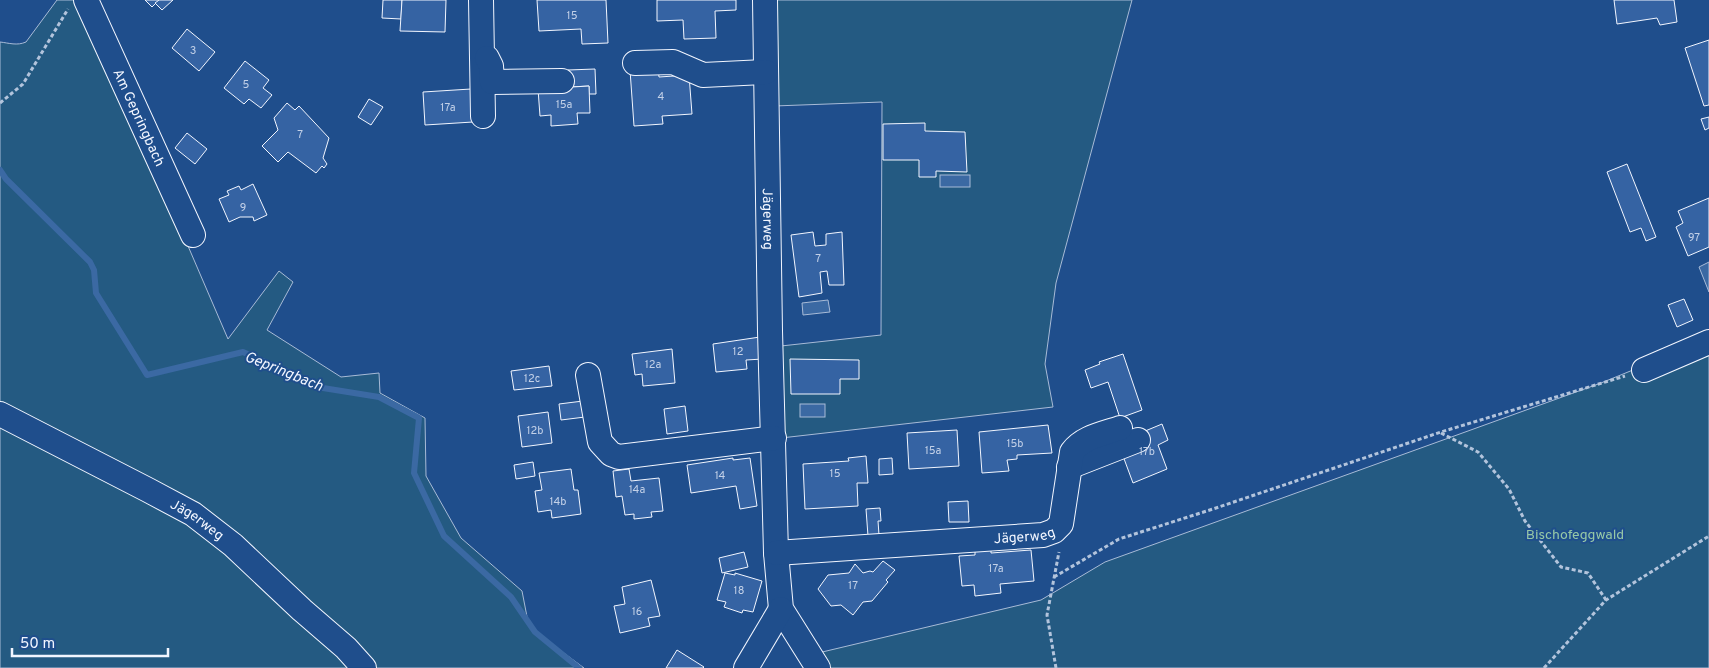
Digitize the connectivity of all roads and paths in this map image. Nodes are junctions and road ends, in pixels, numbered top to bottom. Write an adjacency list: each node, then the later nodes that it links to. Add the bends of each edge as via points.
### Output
1 (481, 0): 4 (street)
2 (765, 0): 6 (street, Jägerweg)
3 (80, 2): 8 (path, via 66,10 23,84); 10 (street, Am Gepringbach)
4 (482, 47): 7 (street, via 491,66 492,82); 9 (street)
5 (635, 63): 6 (street, via 673,62 703,75)
6 (766, 72): 17 (street, Jägerweg)
7 (562, 80)
8 (0, 103)
9 (484, 116)
10 (193, 235)
11 (1709, 342): 12 (street)
12 (1644, 370): 15 (path)
13 (588, 375): 17 (street, via 600,442 611,454 619,457)
14 (0, 414): 24 (street, Jägerweg, via 193,514 233,545)
15 (1441, 432): 21 (path, via 1119,538); 22 (path, via 1478,452 1509,490 1525,521 1561,567 1588,573)
16 (1129, 434): 19 (street, Jägerweg, via 1085,440 1076,446 1068,468 1061,524 1043,536)
17 (774, 438): 19 (street, Jägerweg)
18 (1709, 536): 22 (path)
19 (776, 553): 23 (street, Jägerweg)
20 (1058, 555): 21 (path)
21 (1054, 577): 27 (path, via 1047,616)
22 (1606, 600): 28 (path)
23 (781, 609): 25 (street); 26 (street, Jägerweg)
24 (364, 668)
25 (746, 668)
26 (818, 668)
27 (1056, 668)
28 (1544, 668)

